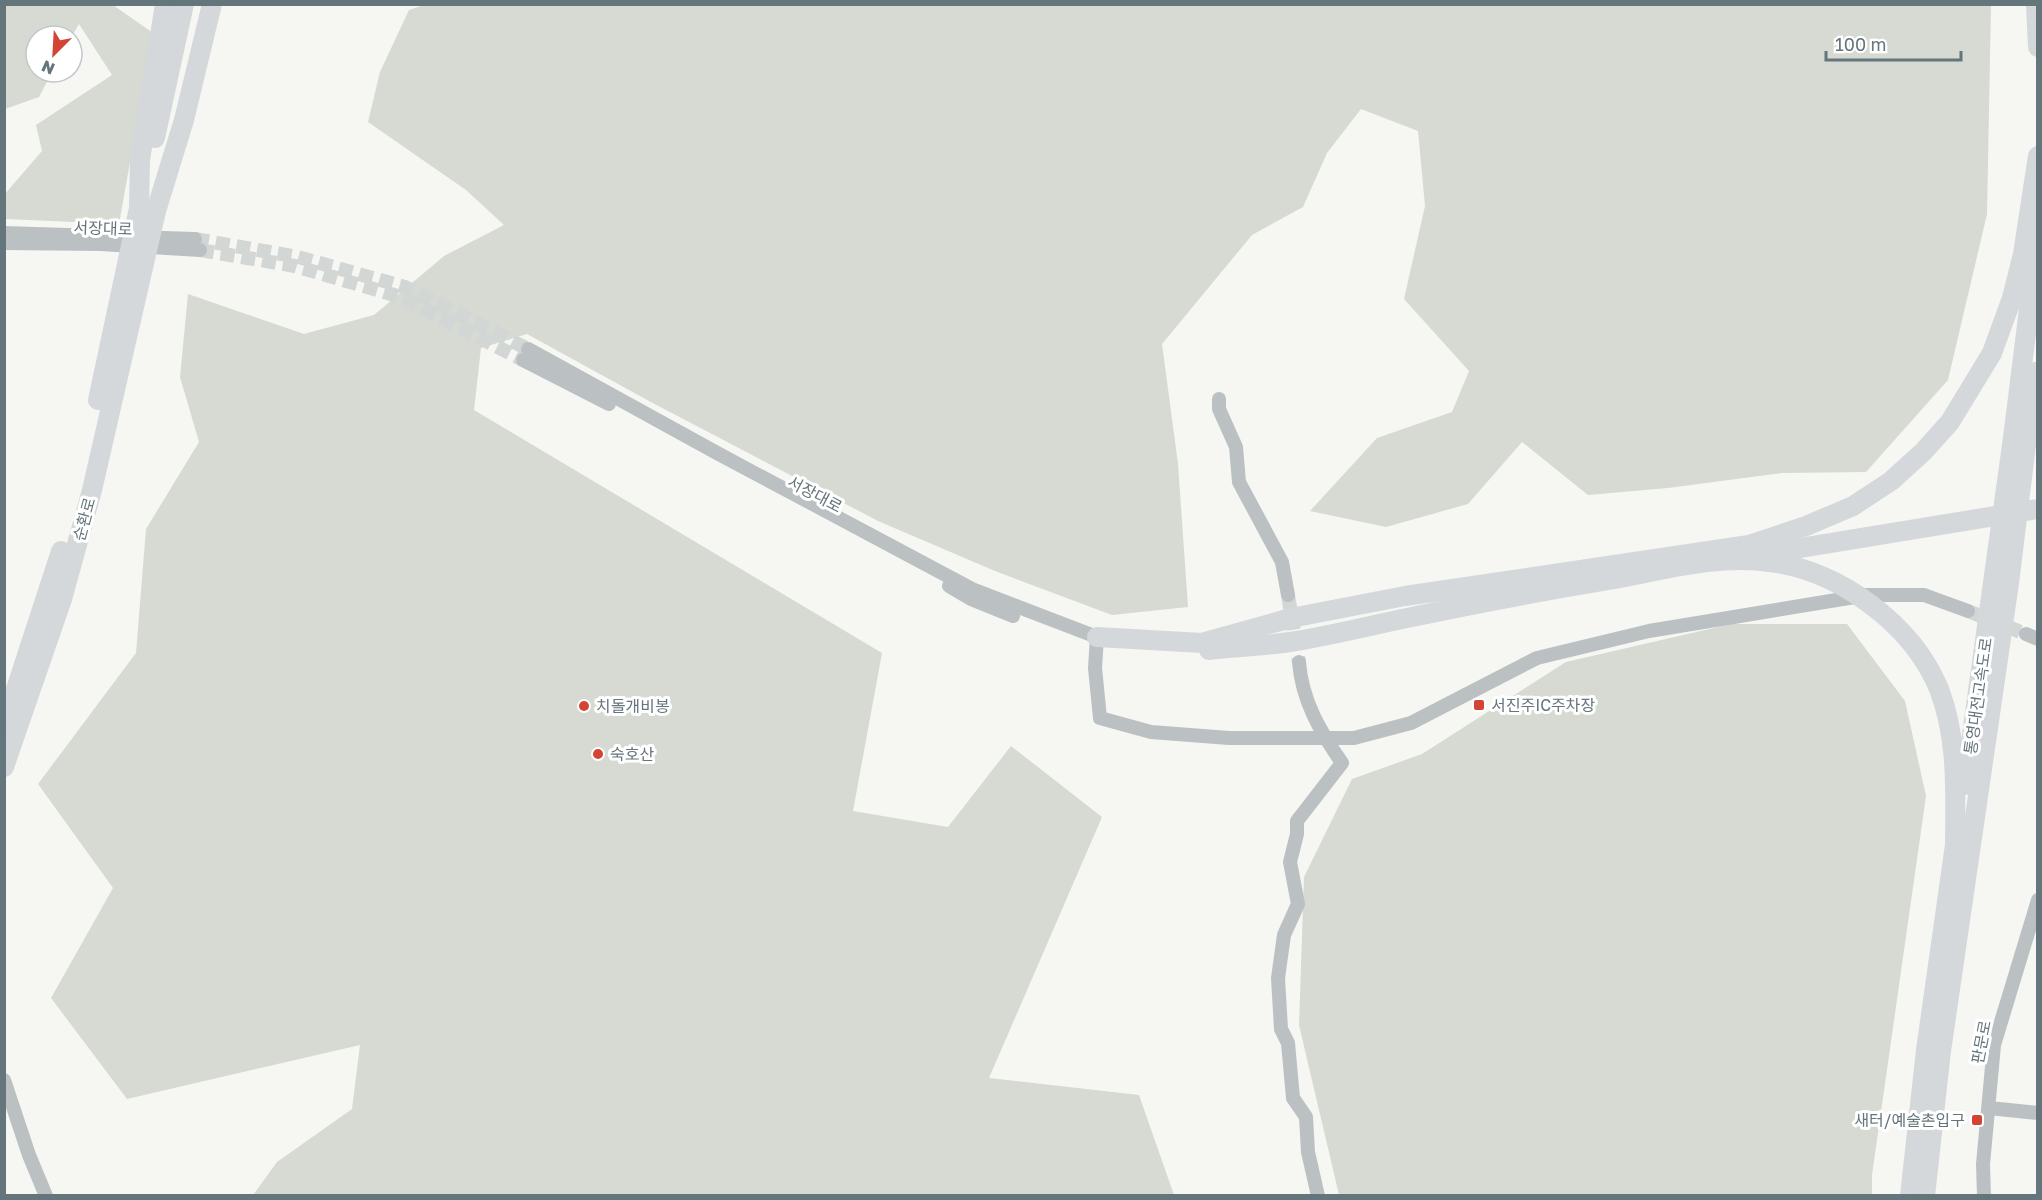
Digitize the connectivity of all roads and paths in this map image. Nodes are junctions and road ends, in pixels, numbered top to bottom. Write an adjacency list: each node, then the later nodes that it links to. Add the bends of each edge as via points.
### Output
1 (165, 4): 9 (highway, via 140,160)
2 (184, 4): 9 (highway)
3 (197, 4): 9 (highway)
4 (212, 4): 9 (highway, via 184,120)
5 (2036, 4): 6 (highway)
6 (2037, 47)
7 (2037, 156): 20 (highway, via 2023,254 2012,298 1992,353 1950,422 1891,481 1853,506)
8 (2037, 195): 16 (highway, 통영대전고속도로)
9 (148, 210): 12 (highway)
10 (6, 241): 11 (street, 서장대로)
11 (198, 244)
12 (136, 265): 27 (highway, 순환로, via 82,482); 29 (highway, 순환로, via 92,490 37,677)
13 (2037, 345): 16 (highway, 통영대전고속도로)
14 (526, 354): 25 (street, 서장대로, via 972,589)
15 (1219, 399): 23 (street, via 1219,409 1236,447 1239,482 1282,562)
16 (2021, 438): 22 (highway, 통영대전고속도로)
17 (2037, 465): 22 (highway)
18 (2037, 499): 20 (highway)
19 (2037, 509): 21 (highway)
20 (1749, 544): 25 (highway, via 1405,596 1291,618 1202,643)
21 (1707, 563): 25 (highway, via 1291,642 1203,651); 30 (highway, via 1769,561 1800,569 1864,600 1890,620 1922,658 1938,688 1949,722 1954,752)
22 (2002, 582): 30 (highway, 통영대전고속도로); 38 (highway, 통영대전고속도로)
23 (1288, 595)
24 (1968, 611): 28 (street, via 1923,595 1867,595 1649,631 1537,658 1411,723 1354,738)
25 (1096, 641): 28 (street, via 1100,718 1151,732)
26 (1299, 662): 28 (street, via 1307,704)
27 (4, 726)
28 (1325, 739): 36 (street, via 1342,763 1297,820 1290,862 1298,904 1284,935 1278,978 1281,1029 1288,1043 1293,1098 1306,1117 1308,1152)
29 (4, 767)
30 (1955, 850): 37 (highway, 통영대전고속도로)
31 (2037, 900): 33 (street, 판문로, via 1994,1045)
32 (4, 1080): 35 (street)
33 (1989, 1108): 34 (street); 39 (street, 판문로)
34 (2037, 1113)
35 (46, 1196)
36 (1318, 1196)
37 (1910, 1196)
38 (1925, 1196)
39 (1984, 1196)

